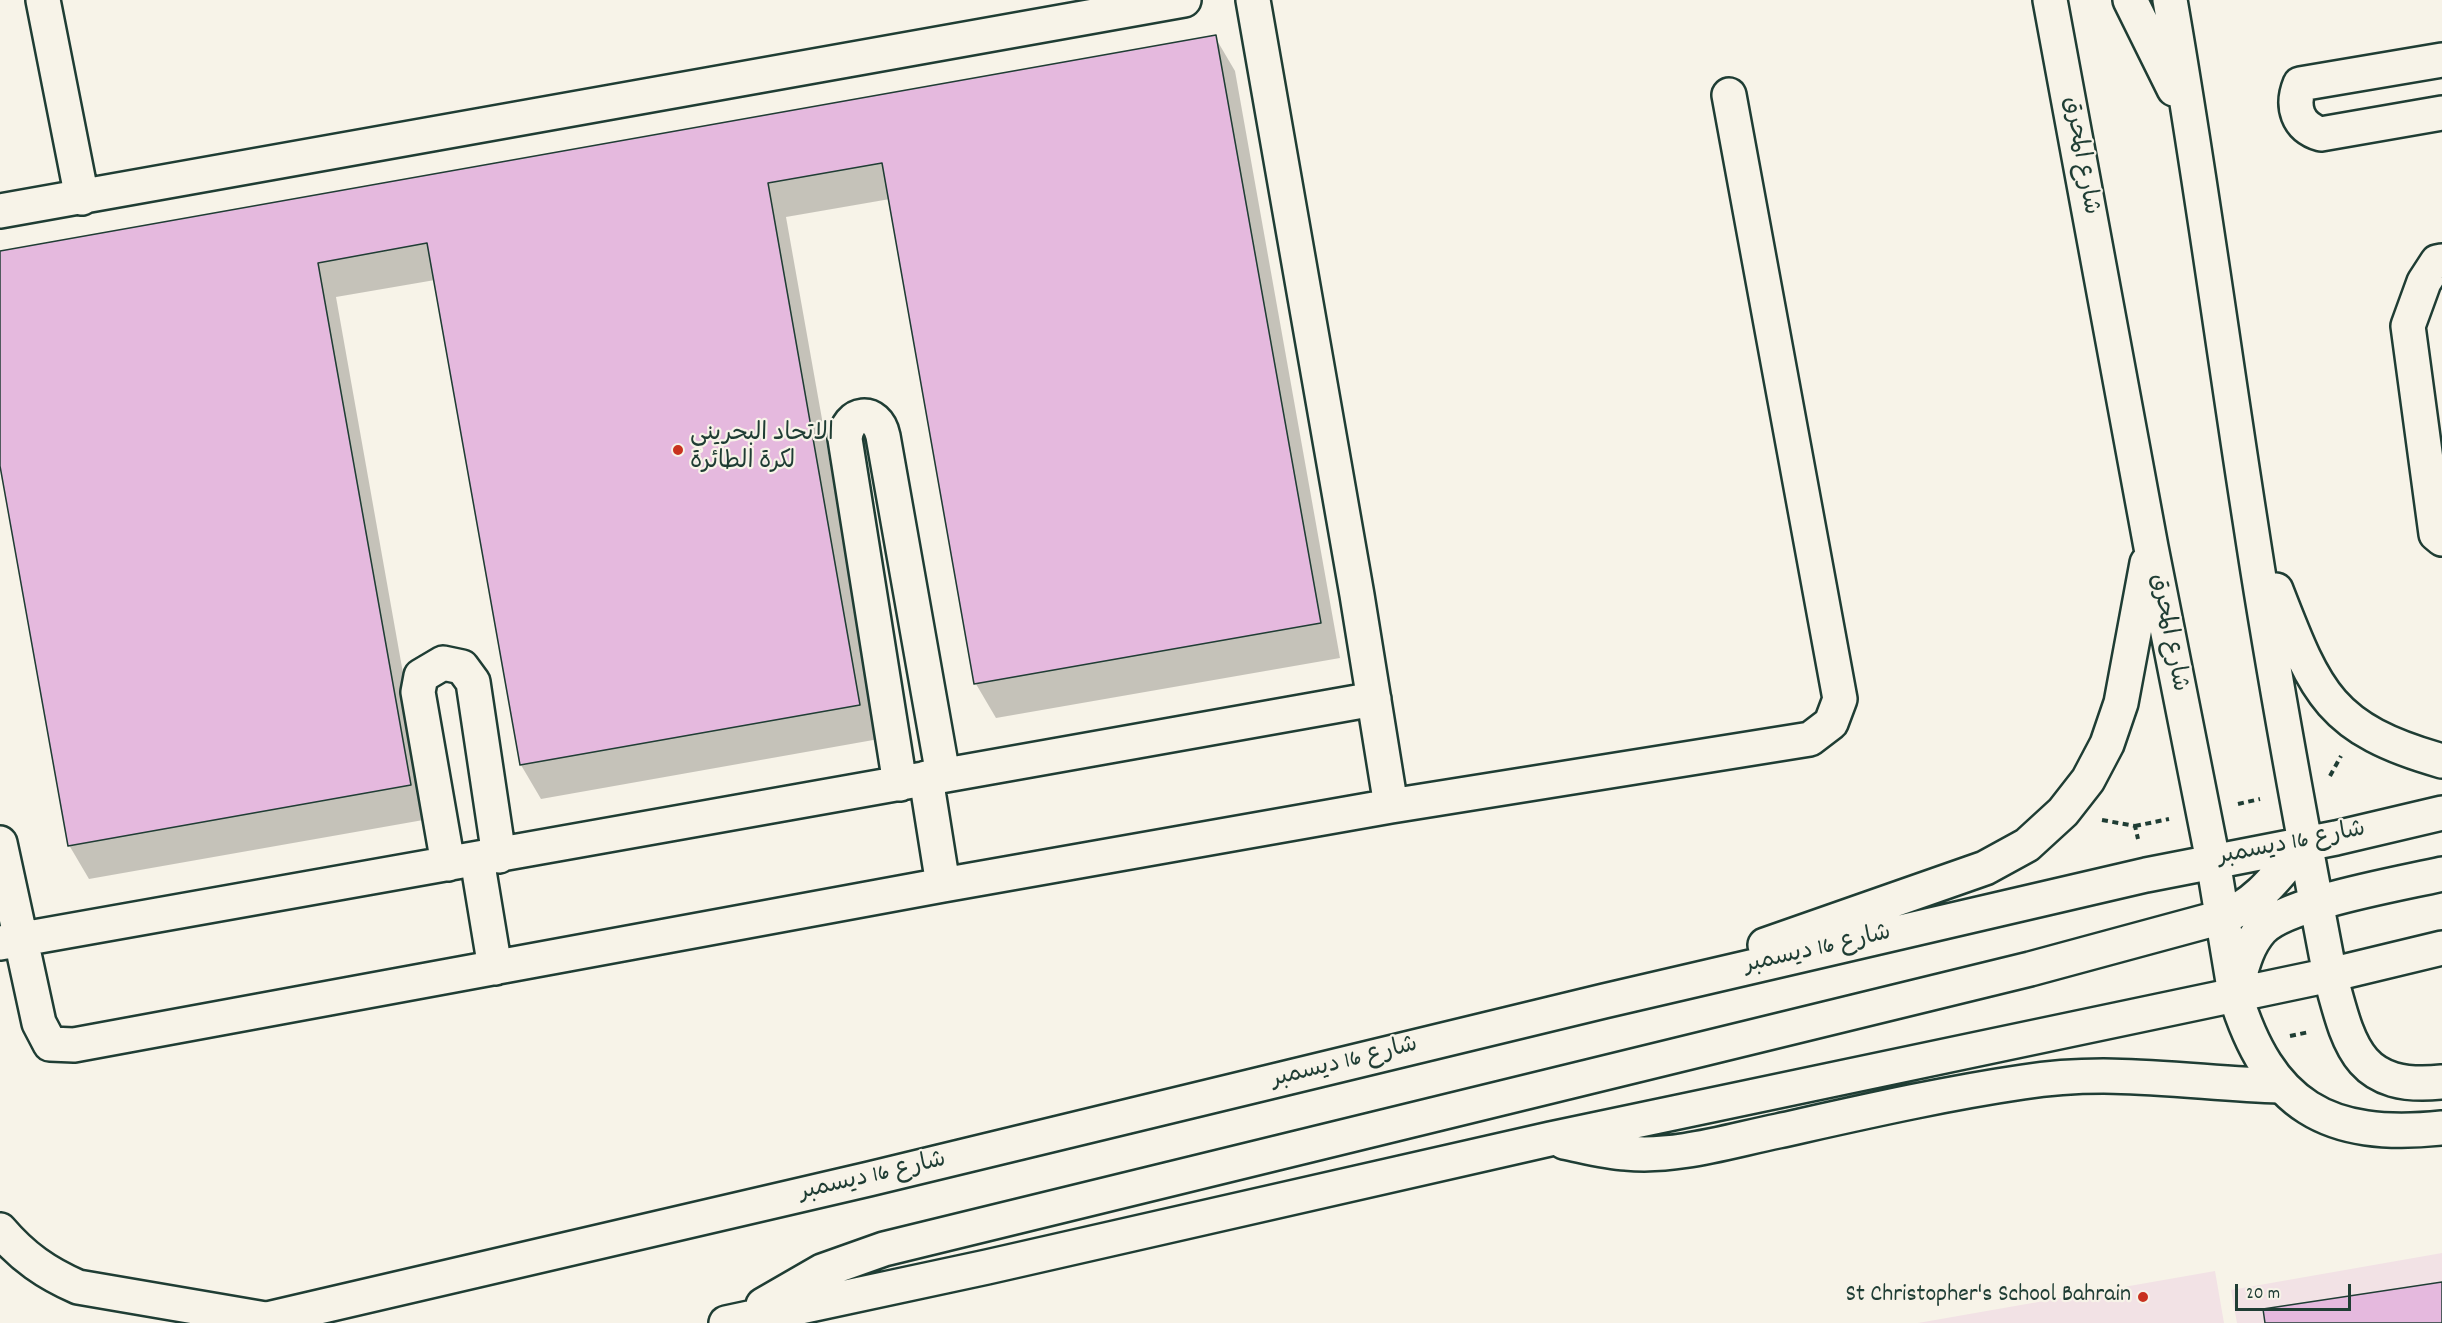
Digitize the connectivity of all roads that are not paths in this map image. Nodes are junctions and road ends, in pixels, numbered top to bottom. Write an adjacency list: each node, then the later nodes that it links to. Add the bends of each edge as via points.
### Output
1 (43, 0): 11 (main road)
2 (1184, 0): 11 (main road)
3 (1253, 0): 18 (main road)
4 (2050, 0): 17 (main road, شارع المحرق)
5 (2130, 0): 10 (main road)
6 (2170, 0): 10 (main road)
7 (2442, 60): 9 (main road, via 2300,84 2295,103 2301,122 2321,134)
8 (1729, 95): 21 (main road, via 1840,699 1831,723 1810,739)
9 (2442, 113)
10 (2191, 123): 15 (main road)
11 (82, 198): 12 (main road)
12 (0, 211)
13 (2442, 261): 14 (main road, via 2437,262 2424,282 2408,326)
14 (2431, 411): 16 (main road, via 2436,534)
15 (2250, 522): 19 (main road, via 2315,683 2356,726 2413,753); 24 (main road)
16 (2442, 539)
17 (2151, 547): 26 (main road, شارع المحرق); 36 (main road, via 2121,703 2107,744 2088,780 2063,812 2027,844 1985,868)
18 (1374, 699): 20 (main road); 21 (main road)
19 (2442, 761)
20 (923, 779): 20 (main road, via 883,436 881,426 873,418 862,416 846,428 845,439); 25 (main road); 28 (main road)
21 (1391, 806): 28 (main road)
22 (2442, 813): 24 (main road, شارع 16 ديسمبر)
23 (0, 843): 31 (main road)
24 (2304, 843): 26 (main road, شارع 16 ديسمبر); 29 (main road); 30 (main road, via 2251,903)
25 (475, 860): 25 (main road, via 418,692 421,675 443,663 462,667 473,682); 31 (main road); 33 (main road)
26 (2213, 861): 30 (main road, شارع المحرق); 36 (main road, شارع 16 ديسمبر)
27 (2442, 874): 29 (main road)
28 (943, 885): 33 (main road)
29 (2316, 904): 34 (main road); 35 (main road, via 2263,928 2245,957)
30 (2222, 917): 35 (main road, شارع المحرق); 43 (main road, via 2030,969 884,1249 822,1271)
31 (9, 941): 33 (main road, via 50,1044 74,1045)
32 (2442, 948): 34 (main road)
33 (495, 968)
34 (2330, 975): 35 (main road); 37 (main road, via 2344,1024 2360,1059 2393,1081)
35 (2235, 994): 38 (main road, شارع المحرق, via 2254,1044); 40 (main road)
36 (1605, 1001): 42 (main road, شارع 16 ديسمبر)
37 (2442, 1082)
38 (2280, 1086): 39 (main road, شارع المحرق, via 2323,1117 2349,1126 2377,1130); 40 (main road, via 2095,1074 2024,1081 1704,1147 1656,1153 1627,1154)
39 (2442, 1128)
40 (1550, 1139): 43 (main road)
41 (0, 1230): 42 (main road, via 40,1268 78,1287)
42 (260, 1321)
43 (731, 1322)

